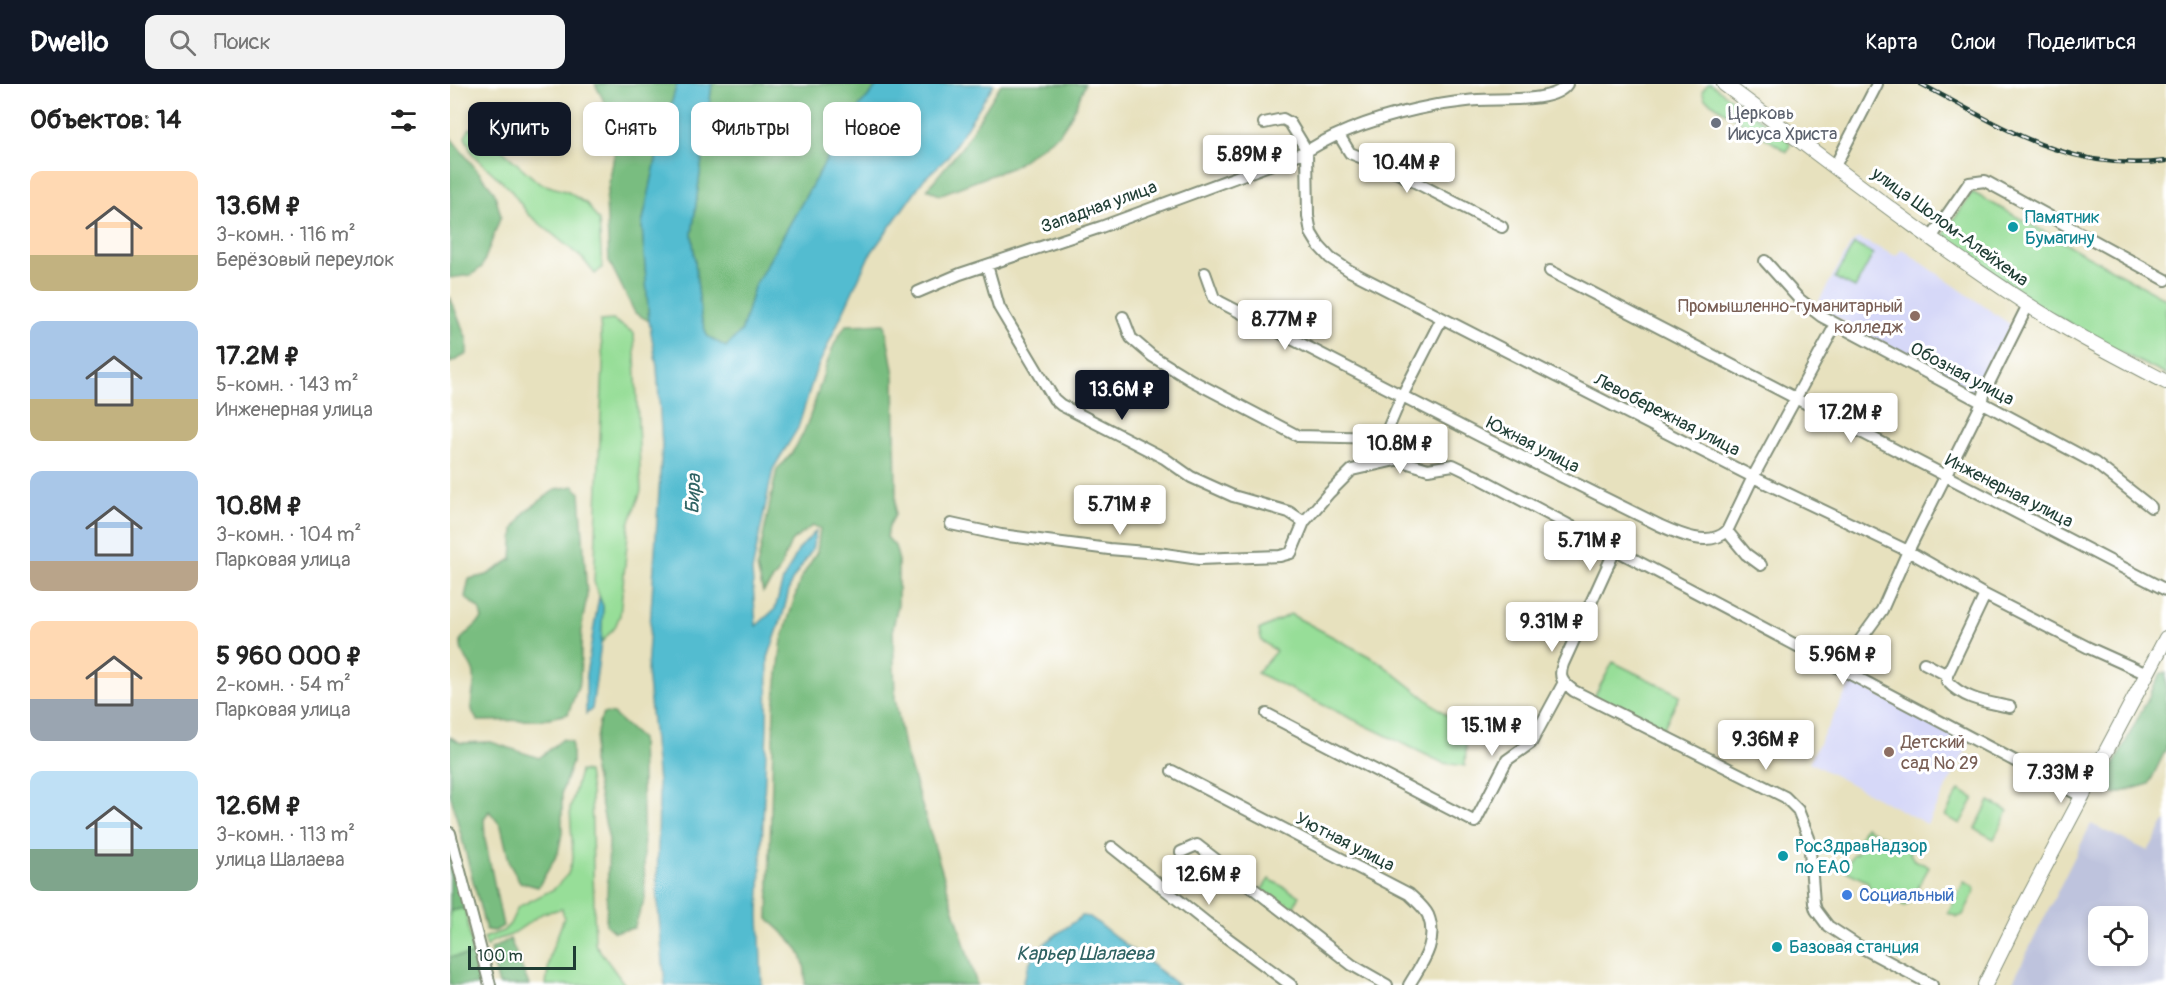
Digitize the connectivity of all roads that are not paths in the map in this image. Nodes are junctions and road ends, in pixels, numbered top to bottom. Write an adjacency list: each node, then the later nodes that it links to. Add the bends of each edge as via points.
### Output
1 (1567, 84): 5 (street, Западная улица, via 1546,96 1471,100 1408,111)
2 (1724, 84): 7 (main road, улица Шолом-Алейхема)
3 (1876, 84): 7 (street)
4 (1264, 123): 6 (street, via 1282,119 1290,123)
5 (1339, 135): 6 (street, Западная улица); 8 (street, via 1350,153 1388,168)
6 (1307, 151): 11 (street, Западная улица); 18 (street, Левобережная улица, via 1308,216 1311,233 1319,246 1350,271)
7 (1835, 166): 9 (main road, улица Шолом-Алейхема)
8 (1502, 227)
9 (1931, 238): 14 (street, via 1969,183 1985,181); 16 (main road, улица Шолом-Алейхема)
10 (1765, 261): 19 (street, Обозная улица, via 1799,299)
11 (987, 265): 15 (street, Западная улица); 29 (street, via 999,307 1022,349 1061,405 1164,458 1191,477 1233,496 1289,512)
12 (1550, 271): 22 (street, Инженерная улица)
13 (1204, 273): 21 (street, Южная улица, via 1214,298 1220,302)
14 (2166, 280)
15 (918, 292)
16 (2028, 305): 20 (main road, улица Шолом-Алейхема); 23 (street)
17 (1123, 317): 24 (street, via 1131,338 1152,356 1298,436)
18 (1442, 318): 21 (street); 26 (street, Левобережная улица)
19 (1836, 324): 22 (street); 23 (street, Обозная улица)
20 (2166, 382)
21 (1402, 396): 24 (street); 31 (street, Южная улица, via 1682,535 1713,539)
22 (1795, 399): 26 (street); 27 (street, Инженерная улица)
23 (1982, 403): 27 (street); 28 (street, Обозная улица, via 2095,463)
24 (1384, 438): 25 (street)
25 (1400, 459): 29 (street, via 1352,470); 32 (street, via 1428,469 1453,465)
26 (1753, 477): 31 (street); 33 (street, Левобережная улица)
27 (1945, 477): 33 (street); 35 (street, Инженерная улица)
28 (2151, 507)
29 (1304, 522): 30 (street, via 1292,553 1199,559 1001,535)
30 (951, 524)
31 (1727, 531): 34 (street)
32 (1616, 550): 39 (street); 42 (street, via 1563,664)
33 (1908, 551): 36 (street, Левобережная улица); 39 (street, via 1882,610)
34 (1761, 565)
35 (2166, 590)
36 (1985, 595): 40 (street, Левобережная улица); 41 (street)
37 (2166, 638): 40 (main road)
38 (1924, 663): 41 (street)
39 (1840, 668): 46 (street)
40 (2147, 674): 46 (main road)
41 (1947, 675): 43 (street, via 1947,681 1959,691 1986,703)
42 (1563, 684): 44 (street, via 1531,743 1507,760 1475,822); 54 (street, via 1785,797 1798,810 1809,837 1814,903 1828,926)
43 (2010, 707)
44 (1267, 714)
45 (1172, 771): 53 (street, Уютная улица, via 1409,894 1427,914 1431,931 1430,951)
46 (2083, 797): 55 (main road)
47 (450, 832): 50 (street)
48 (1112, 847): 51 (street)
49 (1181, 852): 52 (street, via 1197,845 1352,965)
50 (490, 985)
51 (1291, 985)
52 (1387, 985)
53 (1409, 985)
54 (1932, 985)
55 (1985, 985)

